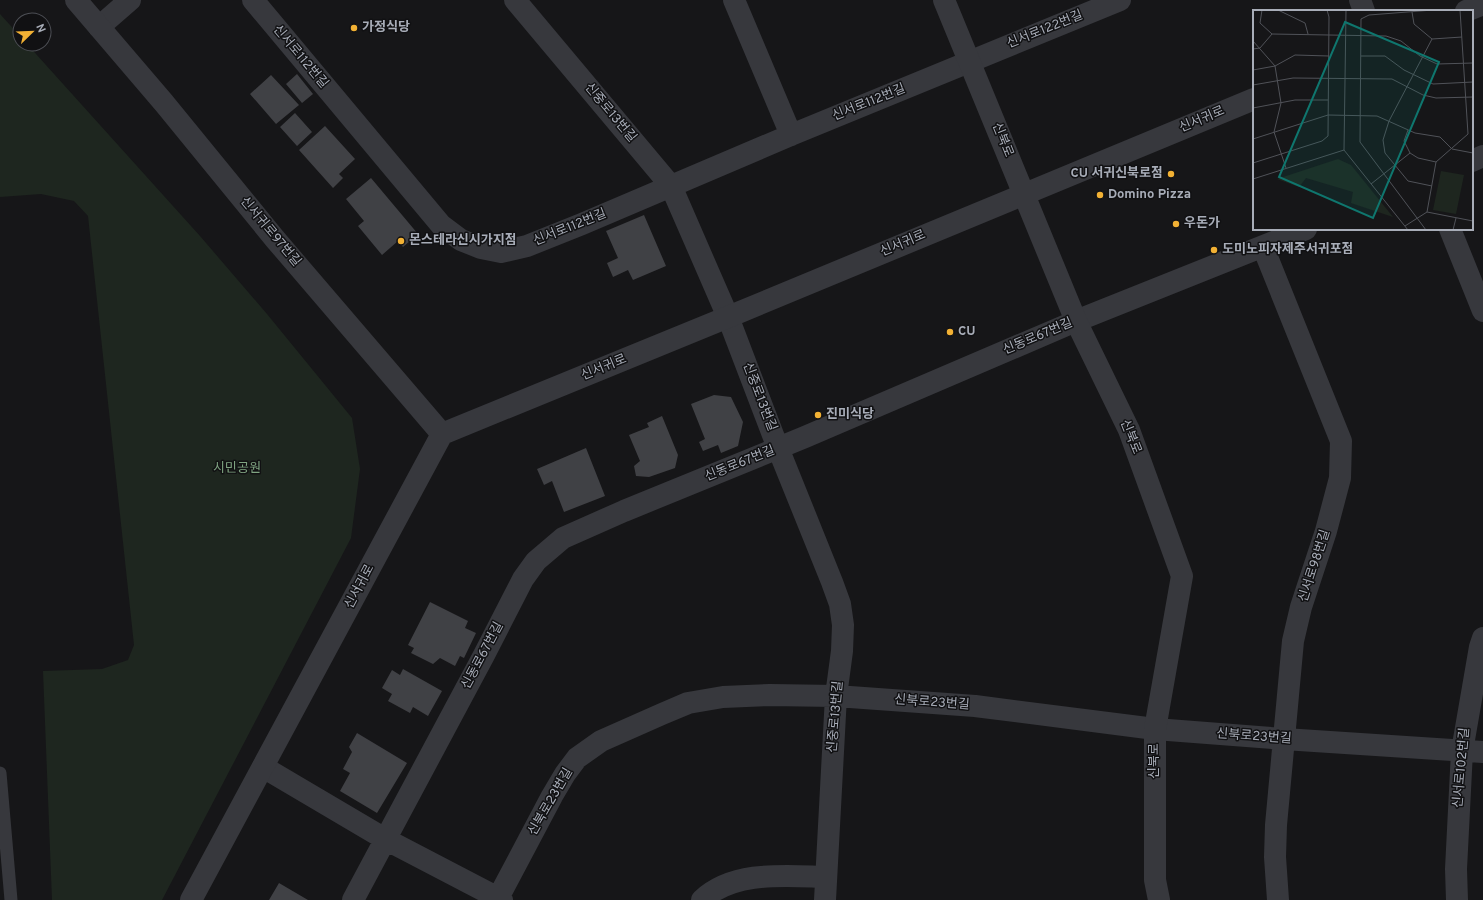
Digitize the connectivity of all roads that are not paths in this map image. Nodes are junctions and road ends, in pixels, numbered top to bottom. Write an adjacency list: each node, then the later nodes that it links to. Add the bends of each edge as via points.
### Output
1 (76, 0): 12 (street, 신서귀로97번길)
2 (130, 0): 12 (street)
3 (253, 0): 18 (street, 신서로112번길, via 441,225 461,240 501,252 527,246)
4 (515, 0): 18 (street, 신중로13번길)
5 (734, 0): 15 (street)
6 (944, 0): 13 (street, 신북로)
7 (1120, 0): 13 (street, 신서로122번길)
8 (1360, 0): 10 (street)
9 (1483, 4): 11 (street)
10 (1364, 10)
11 (1468, 10)
12 (99, 28): 26 (street, 신서귀로97번길)
13 (970, 61): 15 (street, 신서로112번길); 19 (street, 신북로)
14 (1253, 99): 19 (street, 신서귀로)
15 (791, 135): 18 (street, 신서로112번길)
16 (1483, 156): 17 (street)
17 (1473, 161)
18 (671, 186): 24 (street, 신중로13번길)
19 (1024, 194): 24 (street, 신서귀로); 25 (street, 신북로)
20 (1304, 230): 22 (street, 신동로67번길)
21 (1450, 230): 23 (street)
22 (1263, 247): 25 (street, 신동로67번길); 31 (street, 신서로98번길, via 1341,441 1340,478 1293,641)
23 (1483, 311)
24 (728, 317): 26 (street, 신서귀로); 27 (street, 신중로13번길)
25 (1076, 321): 27 (street, 신동로67번길); 30 (street, 신북로, via 1129,430 1182,576)
26 (442, 434): 33 (street, 신서귀로)
27 (778, 448): 29 (street, 신중로13번길, via 840,604 843,625 842,652); 35 (street, 신동로67번길, via 563,538 536,561 522,579)
28 (1483, 638): 32 (street, 신서로102번길, via 1480,647)
29 (836, 696): 30 (street, 신북로23번길, via 976,706); 36 (street, 신중로13번길); 37 (street, 신북로23번길, via 748,695 707,699 688,703 601,741 577,758 565,774)
30 (1155, 729): 31 (street, 신북로23번길); 43 (street, 신북로, via 1155,880)
31 (1284, 739): 32 (street, 신북로23번길); 44 (street, 신서로98번길, via 1275,857)
32 (1473, 751): 45 (street, 신서로102번길, via 1456,869)
33 (263, 767): 35 (street); 39 (street, 신서귀로)
34 (0, 773): 38 (lane)
35 (385, 839): 37 (street); 40 (street, 신동로67번길)
36 (826, 878): 41 (street, via 754,878 721,886); 42 (street, 신중로13번길)
37 (499, 899)
38 (11, 900)
39 (191, 900)
40 (353, 900)
41 (702, 900)
42 (825, 900)
43 (1159, 900)
44 (1278, 900)
45 (1457, 900)

